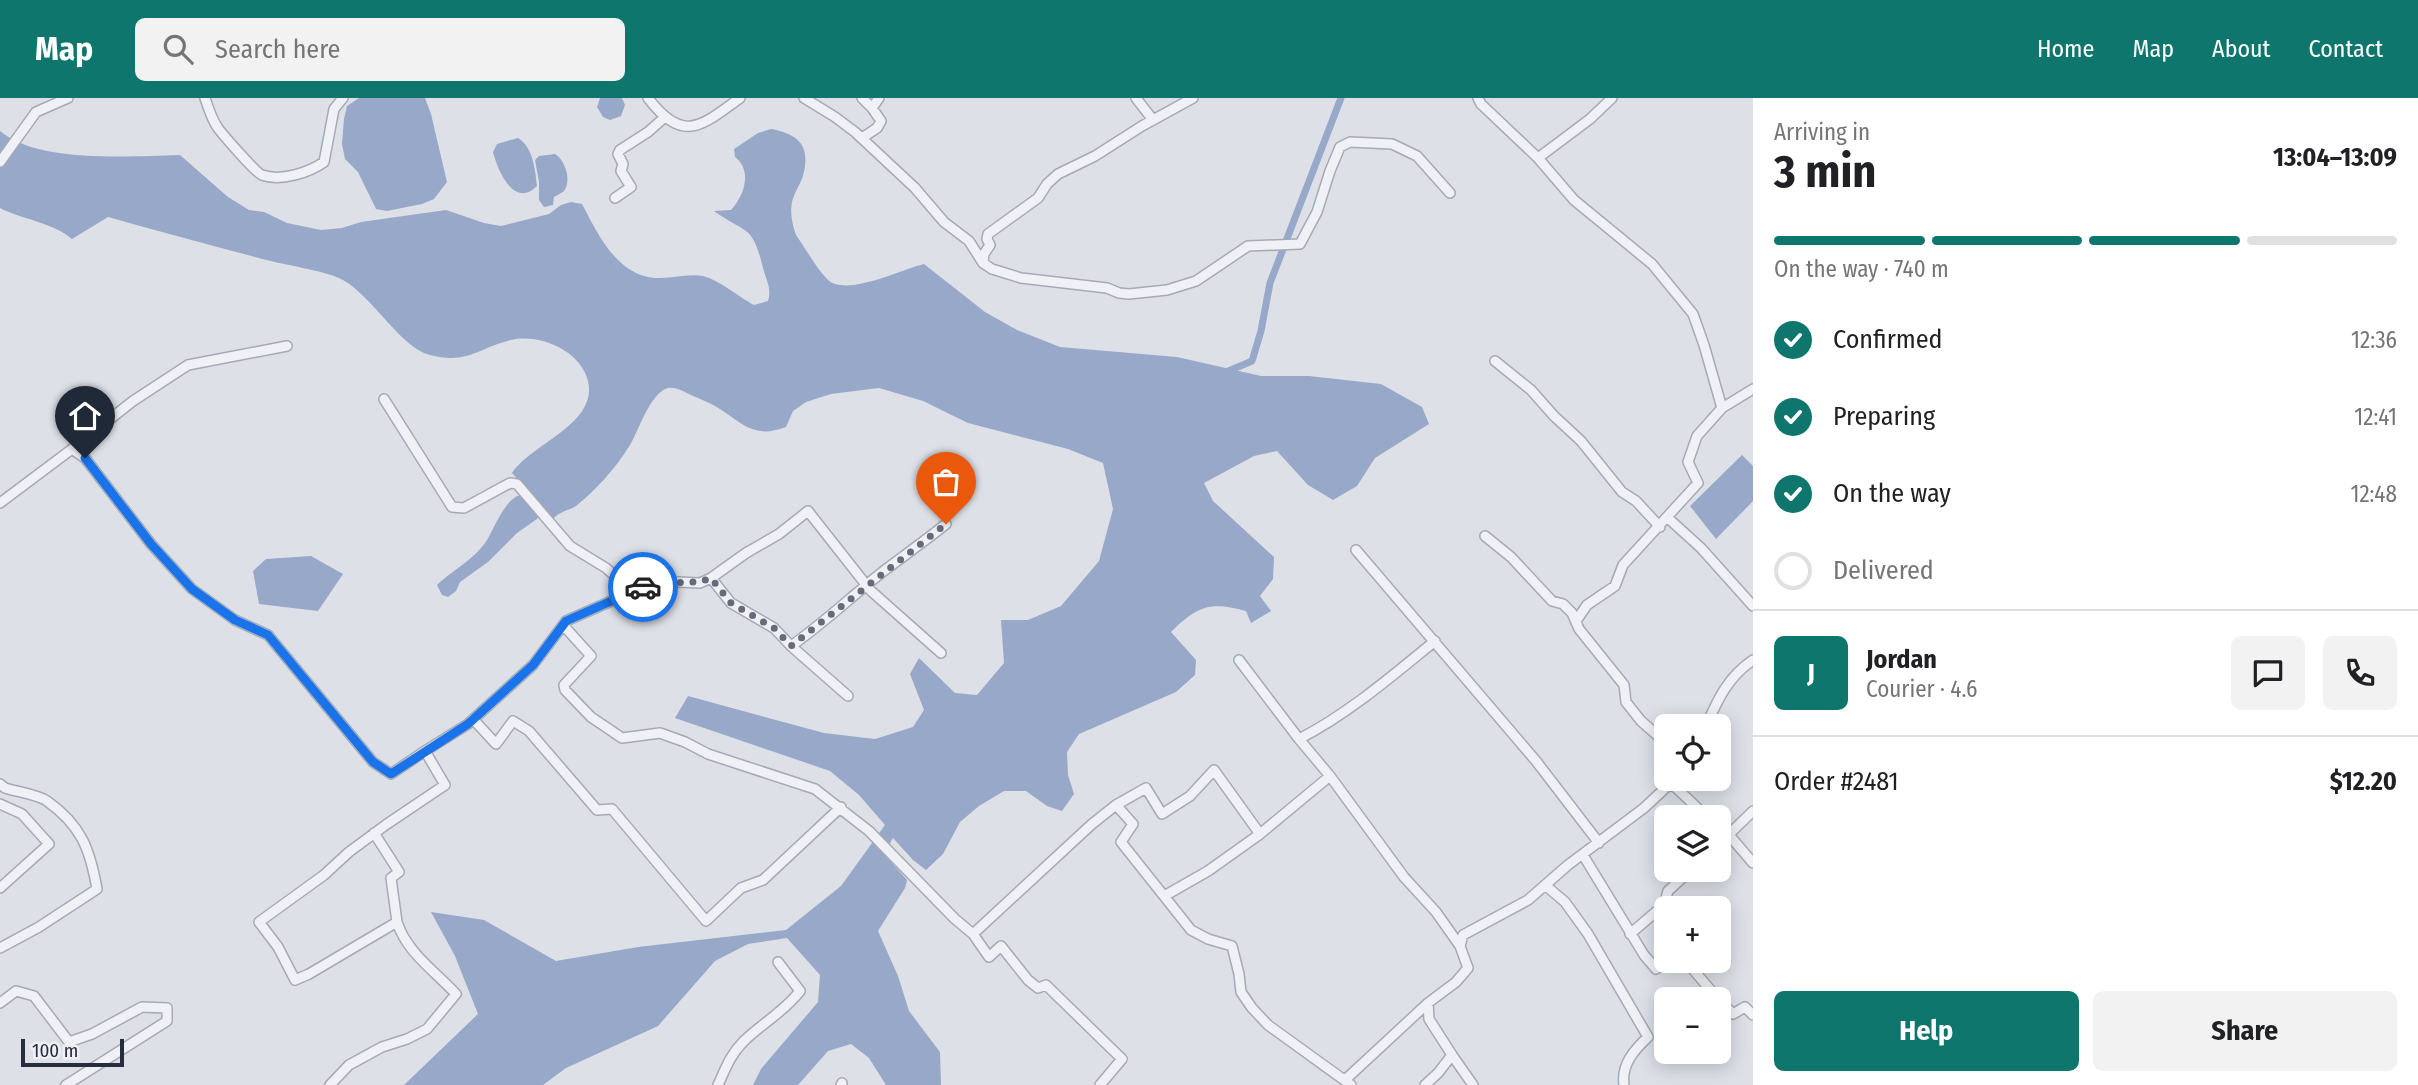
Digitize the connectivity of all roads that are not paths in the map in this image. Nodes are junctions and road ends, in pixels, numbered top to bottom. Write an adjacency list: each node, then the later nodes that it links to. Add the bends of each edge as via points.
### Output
1 (68, 98): 18 (street, via 36,112)
2 (205, 98): 3 (street, via 217,127 247,162 261,175 280,176 301,173 324,162 334,109)
3 (343, 98)
4 (649, 98): 14 (street)
5 (740, 98): 14 (street, via 698,126 676,124)
6 (804, 98): 16 (street)
7 (862, 98): 13 (street)
8 (879, 98): 13 (street)
9 (1136, 98): 15 (street)
10 (1193, 98): 15 (street)
11 (1478, 98): 17 (street)
12 (1612, 98): 17 (street)
13 (872, 108): 16 (street, via 881,121)
14 (665, 117): 20 (street, via 618,153 631,187)
15 (1153, 120): 21 (street, via 1052,179 1038,198 988,234 990,244)
16 (862, 138): 21 (street, via 944,222 969,241)
17 (1538, 158): 26 (street, via 1574,200 1652,264 1693,314)
18 (2, 160)
19 (1450, 192): 21 (street, via 1417,156 1392,144 1350,142 1340,147 1317,212 1300,244 1248,246 1196,281 1167,290 1119,293 1021,278)
20 (615, 198)
21 (983, 263)
22 (287, 346): 27 (street, via 188,365)
23 (1495, 361): 31 (street, via 1531,390 1622,492)
24 (1753, 389): 26 (street)
25 (384, 400): 36 (street, via 452,507 464,508 510,483 517,484 570,546)
26 (1722, 408): 29 (street, via 1697,436 1688,462 1698,483)
27 (72, 449): 28 (street); 50 (street, via 85,458 192,589 235,620 268,635 373,762 391,774)
28 (0, 503)
29 (1668, 518): 31 (street); 37 (street)
30 (946, 524): 35 (street)
31 (1660, 527): 38 (street, via 1622,565 1615,586 1587,605)
32 (1485, 537): 38 (street, via 1552,601 1563,604)
33 (1356, 551): 40 (street)
34 (711, 578): 35 (street, via 808,511); 36 (street, via 700,583 657,581); 41 (street, via 731,603 774,628)
35 (866, 586): 41 (street); 42 (street)
36 (632, 591): 39 (street)
37 (1753, 606)
38 (1576, 621): 48 (street, via 1624,685 1626,702)
39 (563, 625): 47 (street, via 533,665); 58 (street, via 591,656 566,681 565,690 616,735 660,733 815,789)
40 (1435, 642): 49 (street); 64 (street)
41 (791, 646): 45 (street)
42 (941, 653)
43 (1239, 660): 49 (street)
44 (1753, 660): 46 (street, via 1721,691)
45 (848, 696)
46 (1711, 714)
47 (473, 719): 50 (street); 58 (street, via 496,744 513,721 529,731 597,810 612,809 706,921 741,888 763,880)
48 (1654, 732)
49 (1299, 739): 51 (street)
50 (425, 751): 60 (street, via 446,785)
51 (1330, 776): 62 (street); 74 (street)
52 (0, 784): 75 (street, via 45,800 81,833 97,889)
53 (1662, 791): 64 (street)
54 (1682, 791): 57 (street)
55 (0, 804): 69 (street, via 22,814 49,844)
56 (1116, 805): 62 (street, via 1146,788 1162,814 1190,796 1214,770); 70 (street, via 1133,824 1121,842); 72 (street)
57 (1696, 805)
58 (841, 807): 72 (street)
59 (1753, 811): 61 (street)
60 (374, 833): 71 (street, via 399,872 391,878); 71 (street, via 259,922 295,979)
61 (1731, 833)
62 (1260, 834): 70 (street)
63 (1731, 835): 66 (street)
64 (1599, 843): 65 (street)
65 (1583, 855): 68 (street); 73 (street)
66 (1753, 863)
67 (1678, 882): 73 (street, via 1668,891 1664,905)
68 (1545, 885): 74 (street, via 1528,900 1463,935); 92 (street, via 1565,902 1588,934 1648,1037 1634,1050)
69 (0, 888)
70 (1166, 895): 85 (street, via 1191,930 1232,946 1241,992 1268,1025)
71 (397, 922): 87 (street, via 402,938 456,994 427,1029 349,1065)
72 (973, 934): 89 (street, via 989,957 1001,946 1028,980 1038,988 1046,985 1122,1059)
73 (1630, 934): 77 (street)
74 (1460, 946): 81 (street, via 1468,968)
75 (0, 948)
76 (778, 961): 88 (street, via 800,991 743,1042)
77 (1654, 966)
78 (1696, 973): 79 (street)
79 (1708, 987)
80 (0, 1003): 86 (street, via 16,991 34,996 69,1042 142,1007 167,1008 167,1021)
81 (1428, 1003): 84 (street, via 1429,1019); 85 (street)
82 (1731, 1013): 83 (street, via 1745,1007)
83 (1753, 1015)
84 (1452, 1055): 90 (street); 91 (street)
85 (1348, 1083)
86 (66, 1085)
87 (330, 1085)
88 (718, 1085)
89 (1100, 1085)
90 (1425, 1085)
91 (1473, 1085)
92 (1624, 1085)

